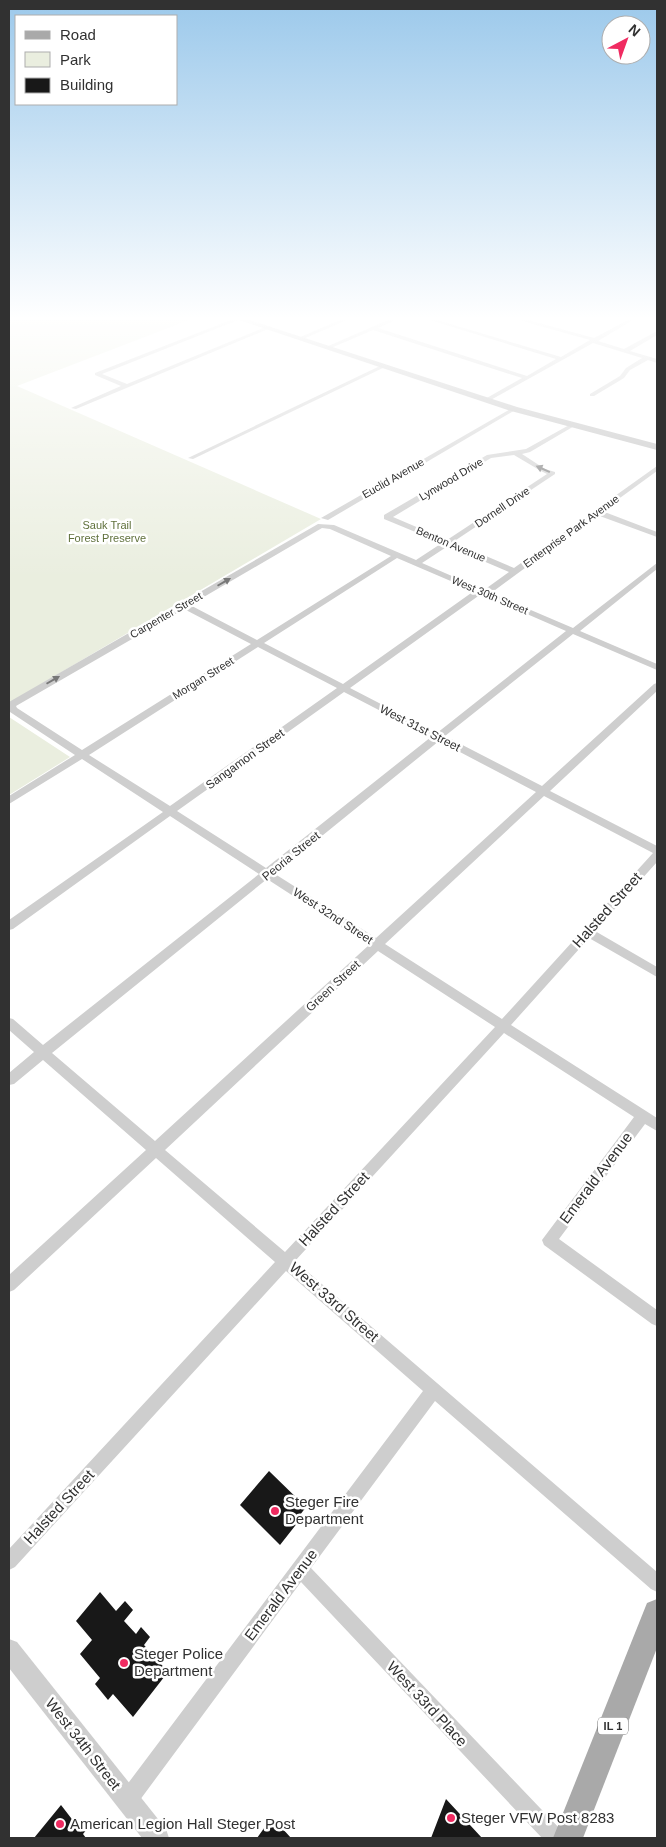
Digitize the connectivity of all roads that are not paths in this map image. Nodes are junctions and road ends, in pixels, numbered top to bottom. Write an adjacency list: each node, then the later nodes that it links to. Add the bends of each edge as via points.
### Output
1 (78, 406): 4 (street)
2 (299, 406): 9 (street)
3 (506, 406): 5 (main road)
4 (74, 408)
5 (514, 409): 6 (main road); 13 (street, Euclid Avenue)
6 (573, 425): 7 (main road); 8 (street, Lynwood Drive, via 538,446)
7 (657, 447)
8 (516, 453): 12 (street, Lynwood Drive, via 489,456); 15 (street, Dornell Drive, one-way to 8, via 553,473)
9 (190, 458)
10 (657, 468): 11 (street, Enterprise Park Avenue)
11 (597, 512): 14 (street); 19 (street, Enterprise Park Avenue)
12 (386, 517): 15 (street, Benton Avenue)
13 (323, 522): 16 (street, West 30th Street); 21 (street, Carpenter Street, one-way to 13)
14 (657, 535)
15 (448, 543): 17 (street, Dornell Drive); 19 (street, Benton Avenue)
16 (397, 555): 17 (street, West 30th Street); 23 (street, Morgan Street)
17 (417, 564): 20 (street, West 30th Street)
18 (657, 566): 22 (street, Peoria Street)
19 (515, 571): 20 (street, Enterprise Park Avenue)
20 (482, 592): 22 (street, West 30th Street); 26 (street, Sangamon Street)
21 (183, 605): 23 (street, West 31st Street); 27 (street, Carpenter Street, one-way to 21)
22 (573, 631): 24 (street, West 30th Street); 28 (street, Peoria Street)
23 (258, 644): 26 (street, West 31st Street); 29 (street, Morgan Street)
24 (657, 667)
25 (657, 686): 30 (street, Green Street)
26 (343, 688): 28 (street, West 31st Street); 32 (street, Sangamon Street)
27 (11, 705): 29 (street, West 32nd Street, via 13,710)
28 (437, 737): 30 (street, West 31st Street); 35 (street, Peoria Street)
29 (82, 755): 31 (street, Morgan Street); 32 (street, West 32nd Street)
30 (542, 791): 33 (street, West 31st Street); 38 (street, Green Street)
31 (9, 801)
32 (171, 812): 35 (street, West 32nd Street); 36 (street, Sangamon Street)
33 (657, 850)
34 (657, 855): 37 (street, Halsted Street)
35 (268, 874): 38 (street, West 32nd Street); 42 (street, Peoria Street)
36 (9, 926)
37 (588, 932): 39 (street); 41 (street, Halsted Street)
38 (377, 945): 41 (street, West 32nd Street); 46 (street, Green Street)
39 (657, 972)
40 (9, 1023): 42 (street, West 33rd Street)
41 (503, 1026): 44 (street, West 32nd Street); 47 (street, Halsted Street)
42 (44, 1053): 43 (street, Peoria Street); 46 (street, West 33rd Street)
43 (9, 1080)
44 (643, 1116): 45 (street, West 32nd Street); 49 (street, Emerald Avenue, via 549,1240)
45 (657, 1125)
46 (156, 1149): 47 (street, West 33rd Street); 48 (street, Green Street)
47 (286, 1261): 50 (street, West 33rd Street); 51 (street, Halsted Street)
48 (9, 1285)
49 (657, 1319)
50 (434, 1389): 52 (street, Emerald Avenue); 53 (street, West 33rd Street)
51 (9, 1561)
52 (300, 1569): 56 (street, Emerald Avenue); 58 (street, West 33rd Place)
53 (657, 1583)
54 (657, 1613): 59 (main road, IL 1)
55 (9, 1650): 56 (street, West 34th Street)
56 (127, 1801): 57 (street, West 34th Street)
57 (157, 1838)
58 (555, 1838)
59 (568, 1838)

